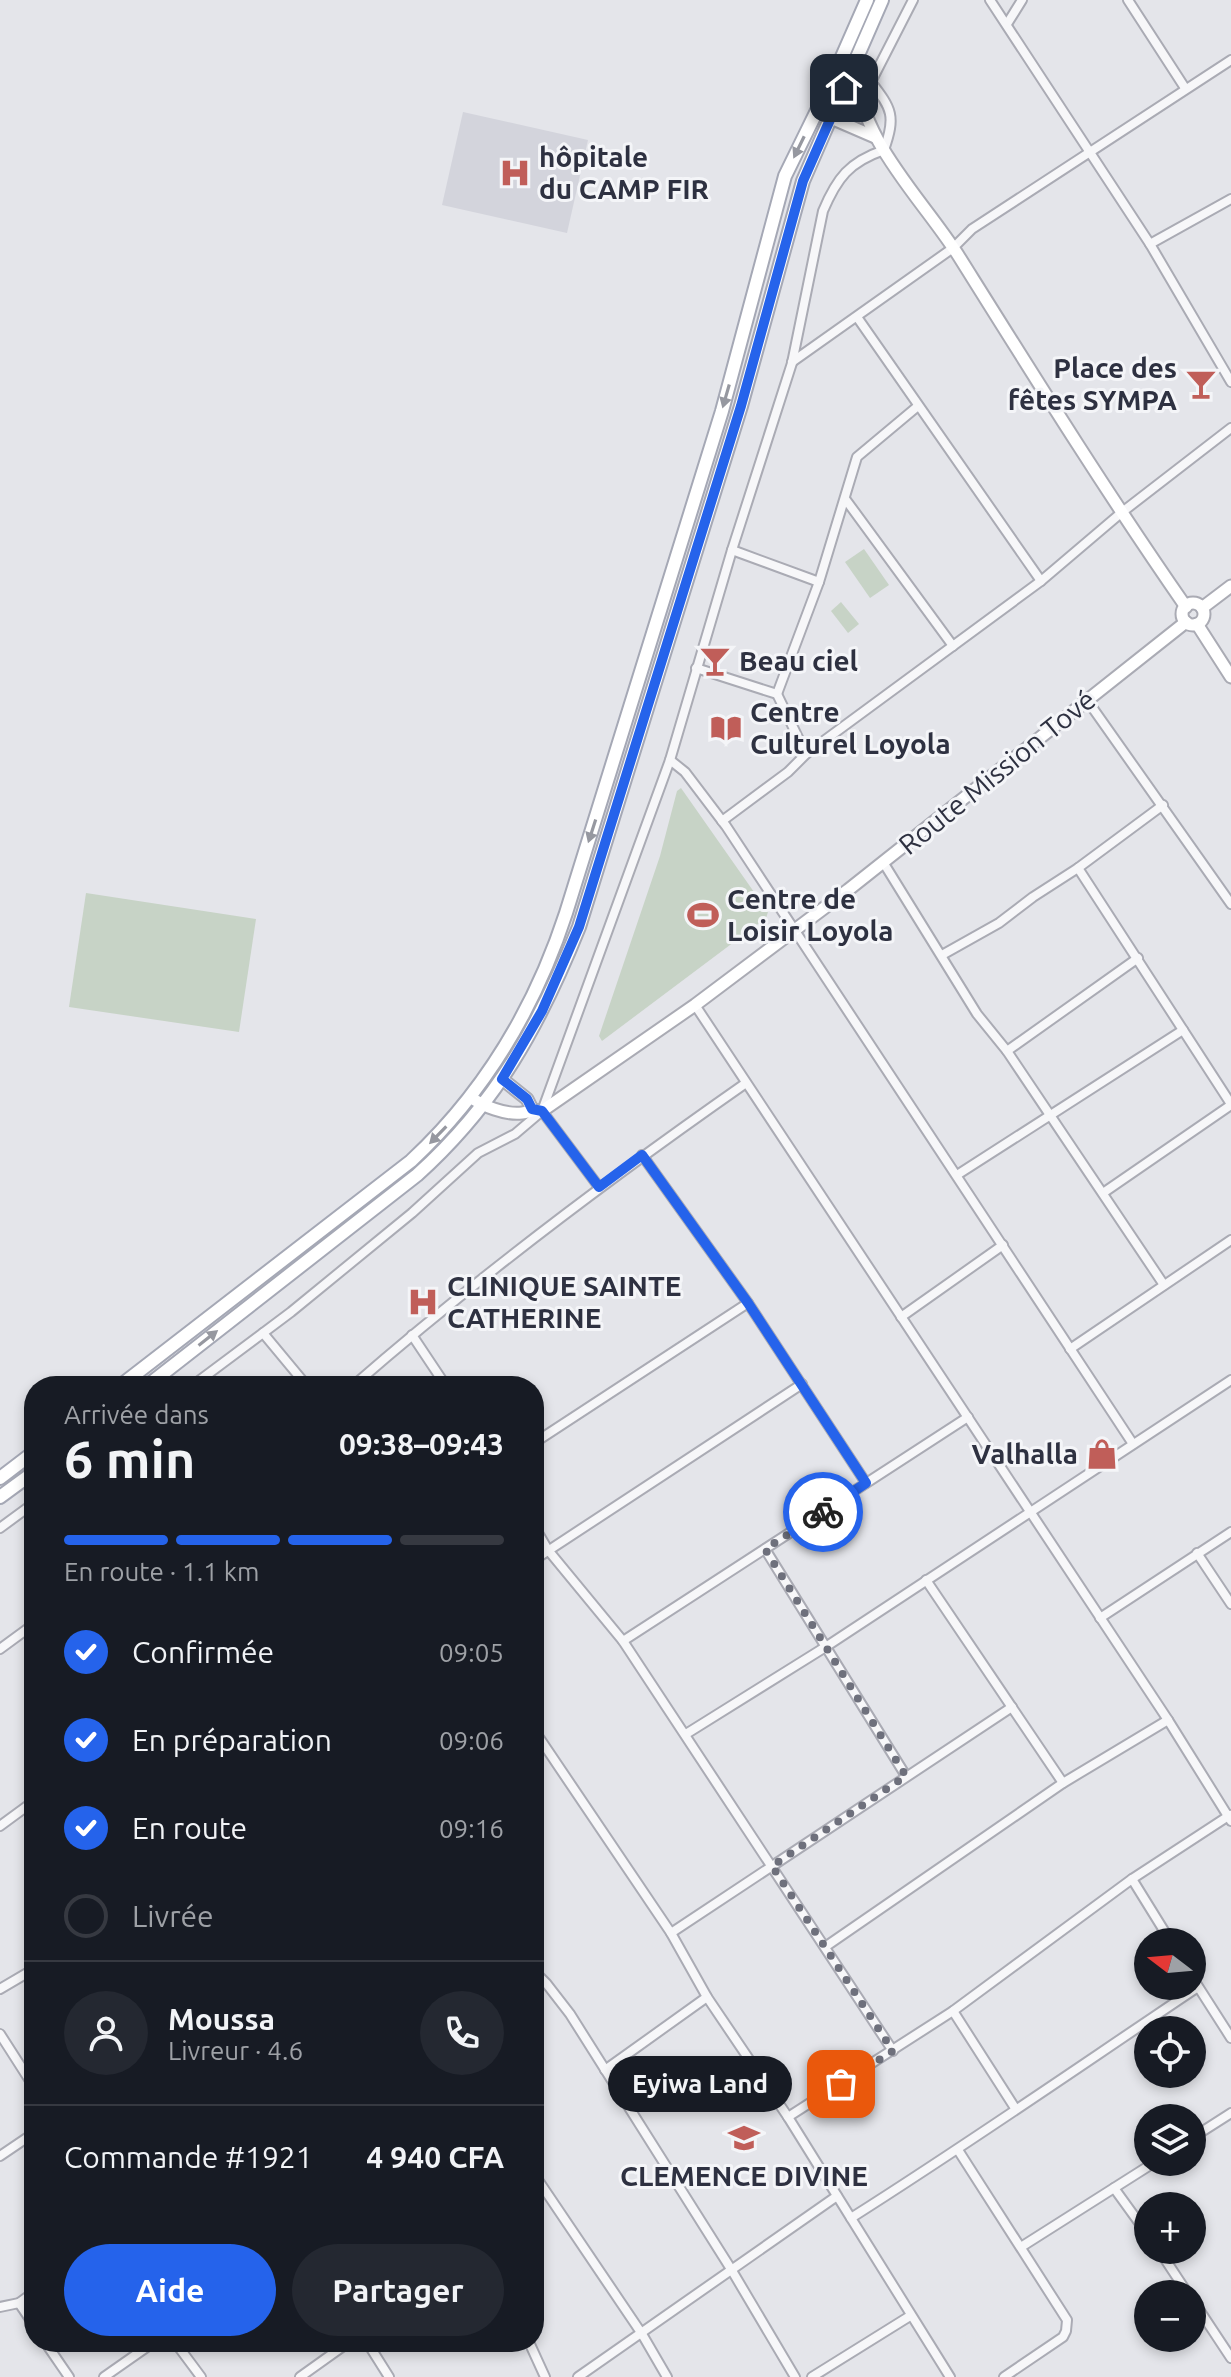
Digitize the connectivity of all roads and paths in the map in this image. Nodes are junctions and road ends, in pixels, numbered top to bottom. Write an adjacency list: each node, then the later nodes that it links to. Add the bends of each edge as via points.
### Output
1 (867, 0): 10 (main road)
2 (882, 0): 9 (main road)
3 (913, 0): 15 (street, via 871,82 892,114)
4 (990, 0): 7 (street)
5 (1022, 0): 7 (street)
6 (1128, 0): 12 (street)
7 (1007, 24): 16 (street)
8 (1231, 60): 12 (street)
9 (855, 66): 11 (main road); 14 (street, via 856,88)
10 (831, 82): 11 (main road); 17 (main road, one-way to 17)
11 (844, 88): 13 (main road)
12 (1185, 88): 16 (street)
13 (831, 118): 14 (street); 18 (main road)
14 (875, 137): 15 (street)
15 (884, 150): 21 (street); 23 (street, via 864,156 831,191)
16 (1090, 150): 20 (street); 21 (street, via 972,229)
17 (785, 176): 18 (main road); 56 (main road, one-way to 56, via 722,411 549,964 501,1054)
18 (803, 181): 54 (main road, via 741,406 579,927 542,1011)
19 (1231, 199): 20 (street)
20 (1150, 244): 24 (street)
21 (953, 248): 22 (street); 28 (street)
22 (857, 317): 23 (street); 25 (street)
23 (792, 363): 29 (street)
24 (1231, 382)
25 (918, 406): 27 (street, via 857,457); 30 (street)
26 (1231, 428): 28 (street)
27 (846, 500): 31 (street); 36 (street)
28 (1121, 513): 30 (street); 33 (street)
29 (732, 550): 31 (street); 37 (street)
30 (1041, 581): 36 (street)
31 (819, 582): 39 (street)
32 (1231, 586): 34 (street)
33 (1186, 607): 34 (street, via 1194,603); 35 (street, via 1183,614)
34 (1202, 608): 35 (street, via 1203,619)
35 (1192, 623): 38 (street); 40 (street, Route Mission Tové)
36 (953, 646): 41 (street)
37 (696, 668): 39 (street); 42 (street)
38 (1231, 677)
39 (777, 694): 41 (street)
40 (1087, 700): 43 (street); 45 (street, Route Mission Tové)
41 (806, 754): 44 (street)
42 (670, 760): 44 (street); 59 (street)
43 (1163, 805): 46 (street); 47 (street)
44 (722, 821): 48 (street)
45 (883, 862): 48 (street, Route Mission Tové); 49 (street)
46 (1078, 868): 49 (street); 50 (street)
47 (1231, 904)
48 (793, 931): 51 (street, Route Mission Tové); 62 (street)
49 (942, 955): 53 (street, via 977,1014)
50 (1138, 958): 52 (street); 53 (street)
51 (695, 1005): 55 (street); 59 (street, Route Mission Tové)
52 (1183, 1030): 57 (street); 60 (street)
53 (1007, 1051): 60 (street)
54 (502, 1079): 58 (main road); 59 (street)
55 (746, 1083): 61 (street); 69 (street)
56 (470, 1097): 58 (street); 73 (main road, one-way to 73, via 411,1161)
57 (1231, 1105): 64 (street)
58 (482, 1106): 59 (street, via 522,1113); 74 (main road, one-way to 58, via 417,1175)
59 (537, 1110): 63 (street); 70 (street, via 515,1134 478,1153)
60 (1052, 1115): 62 (street); 64 (street)
61 (642, 1155): 63 (street); 68 (street)
62 (957, 1175): 66 (street)
63 (599, 1187): 71 (street)
64 (1103, 1193): 67 (street)
65 (1231, 1240): 67 (street)
66 (1003, 1245): 69 (street); 72 (street)
67 (1164, 1285): 72 (street)
68 (748, 1303): 82 (street); 84 (street)
69 (901, 1317): 83 (street)
70 (263, 1333): 77 (street); 78 (street)
71 (412, 1335): 79 (street); 80 (street)
72 (1070, 1349): 85 (street)
73 (155, 1359): 74 (main road); 75 (main road)
74 (165, 1372): 76 (main road)
75 (133, 1376)
76 (160, 1376)
77 (205, 1376)
78 (299, 1376)
79 (365, 1376)
80 (439, 1376)
81 (1231, 1380): 85 (street)
82 (802, 1384): 89 (street); 97 (street)
83 (968, 1417): 89 (street); 92 (street)
84 (544, 1436)
85 (1133, 1444): 92 (street)
86 (24, 1460): 87 (main road)
87 (0, 1478)
88 (24, 1479): 90 (main road)
89 (866, 1483): 96 (street)
90 (0, 1497)
91 (24, 1510): 93 (street)
92 (1030, 1512): 100 (street); 102 (street)
93 (0, 1528)
94 (1231, 1532): 99 (street)
95 (544, 1543): 97 (street)
96 (765, 1549): 104 (street); 105 (street)
97 (548, 1550): 98 (street); 104 (street)
98 (544, 1553)
99 (1197, 1553): 101 (street); 102 (street)
100 (926, 1580): 105 (street); 107 (street)
101 (1231, 1604)
102 (1100, 1618): 108 (street)
103 (24, 1631): 106 (street)
104 (623, 1641): 109 (street)
105 (827, 1646): 109 (street); 111 (street)
106 (0, 1649)
107 (1012, 1707): 111 (street); 112 (street)
108 (1168, 1720): 112 (street); 114 (street)
109 (686, 1734): 116 (street)
110 (544, 1745): 119 (street)
111 (906, 1776): 116 (street)
112 (1063, 1783): 120 (street)
113 (24, 1808): 115 (street)
114 (1230, 1817): 117 (street)
115 (0, 1826)
116 (772, 1866): 119 (street); 120 (street)
117 (1132, 1879): 118 (street); 127 (street)
118 (1162, 1928)
119 (671, 1933): 124 (street)
120 (825, 1947): 130 (street)
121 (24, 1975): 123 (street)
122 (544, 1981): 131 (street)
123 (0, 1989)
124 (707, 1997): 131 (street); 135 (street)
125 (1206, 1999): 129 (street)
126 (1178, 2000): 133 (street)
127 (953, 2011): 130 (street); 133 (street)
128 (0, 2034): 132 (street)
129 (1231, 2038)
130 (893, 2051): 135 (street)
131 (605, 2070): 147 (street)
132 (24, 2071)
133 (1015, 2108): 138 (street)
134 (1231, 2113): 136 (street)
135 (788, 2117): 143 (street)
136 (1206, 2129)
137 (24, 2140): 139 (street)
138 (958, 2150): 145 (street); 146 (street)
139 (0, 2156)
140 (1134, 2175): 141 (street)
141 (1114, 2188): 144 (street); 146 (street)
142 (544, 2193): 154 (street)
143 (837, 2196): 145 (street); 147 (street)
144 (1134, 2216)
145 (851, 2218): 152 (street)
146 (1021, 2247): 173 (street, via 1064,2312 1067,2326 1063,2337)
147 (731, 2269): 154 (street); 170 (street)
148 (24, 2299): 149 (street)
149 (19, 2303): 150 (street); 151 (street)
150 (0, 2307)
151 (24, 2310)
152 (910, 2316): 171 (street); 172 (street)
153 (1206, 2320): 161 (street)
154 (642, 2334): 168 (street); 169 (street)
155 (52, 2352): 162 (street)
156 (140, 2352): 163 (street)
157 (182, 2352): 164 (street)
158 (335, 2352): 165 (street)
159 (372, 2352): 166 (street)
160 (534, 2352): 167 (street)
161 (1231, 2358)
162 (69, 2377)
163 (104, 2377)
164 (201, 2377)
165 (300, 2377)
166 (389, 2377)
167 (545, 2377)
168 (578, 2377)
169 (667, 2377)
170 (795, 2377)
171 (812, 2377)
172 (950, 2377)
173 (1004, 2377)

